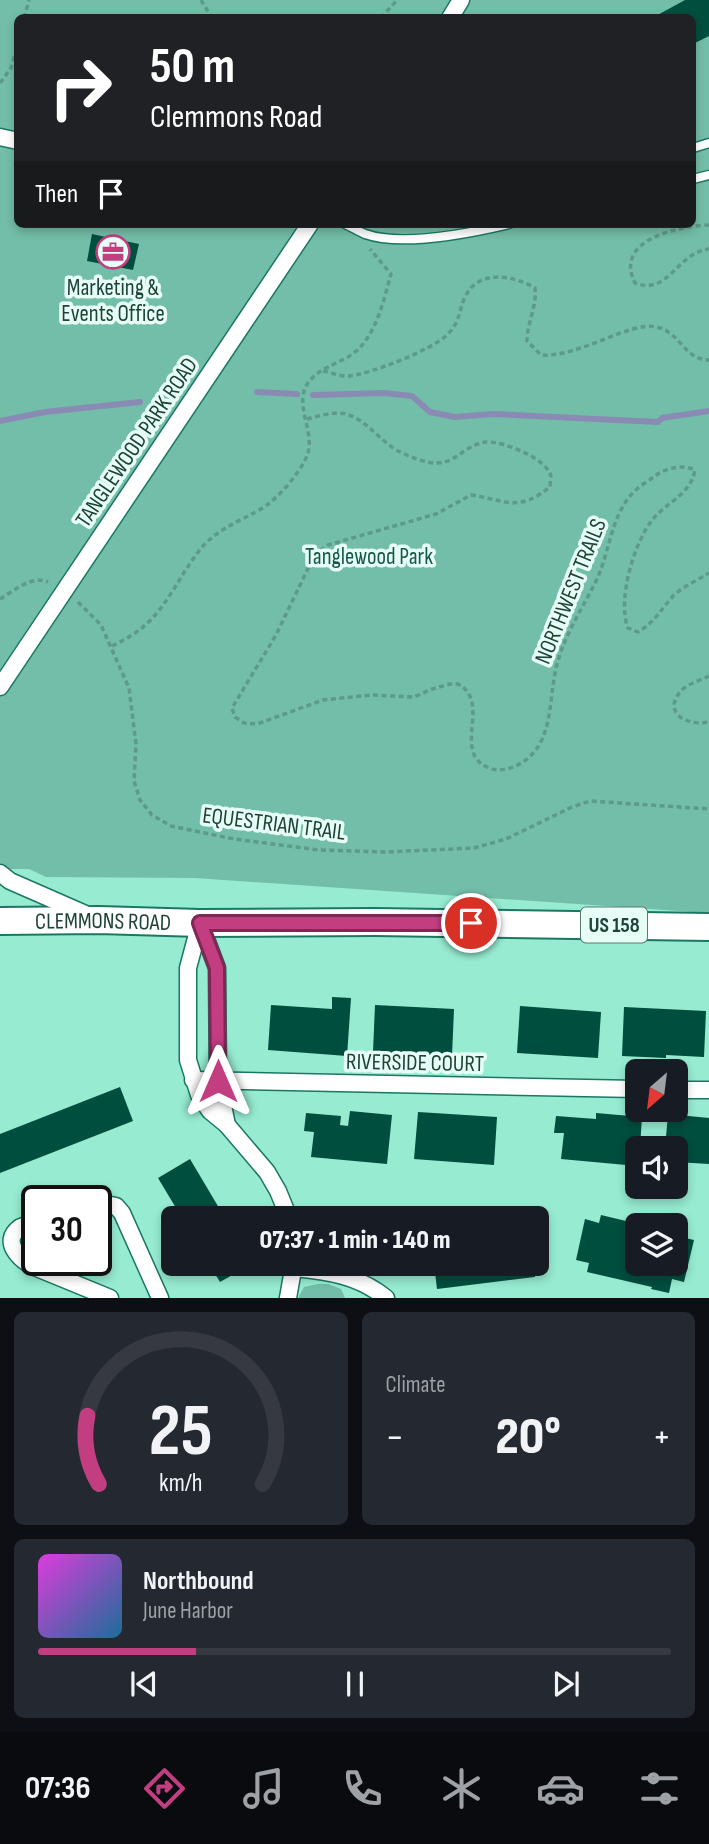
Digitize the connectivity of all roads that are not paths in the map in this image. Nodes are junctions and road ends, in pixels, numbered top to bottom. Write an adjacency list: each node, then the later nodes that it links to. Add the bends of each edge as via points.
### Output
1 (307, 228): 4 (street, TANGLEWOOD PARK ROAD)
2 (353, 228): 3 (lane, via 394,239)
3 (492, 228)
4 (0, 687)
5 (0, 873): 6 (street)
6 (99, 920): 7 (main road, CLEMMONS ROAD / US 158); 8 (main road, CLEMMONS ROAD / US 158)
7 (0, 921)
8 (200, 923): 9 (main road, CLEMMONS ROAD / US 158); 10 (street, via 188,968); 11 (street, via 217,968)
9 (709, 927)
10 (192, 1080): 11 (street, RIVERSIDE COURT); 15 (street, via 210,1111)
11 (218, 1081): 12 (street, RIVERSIDE COURT); 15 (street)
12 (625, 1089)
13 (688, 1090): 14 (street)
14 (709, 1090)
15 (228, 1125): 17 (street, via 267,1172)
16 (112, 1204): 24 (street, via 122,1213)
17 (284, 1206)
18 (21, 1228): 19 (street, via 13,1237 14,1253)
19 (21, 1259)
20 (59, 1276): 23 (street)
21 (292, 1276): 25 (street)
22 (346, 1276): 26 (street)
23 (110, 1298)
24 (160, 1298)
25 (288, 1298)
26 (386, 1298)

